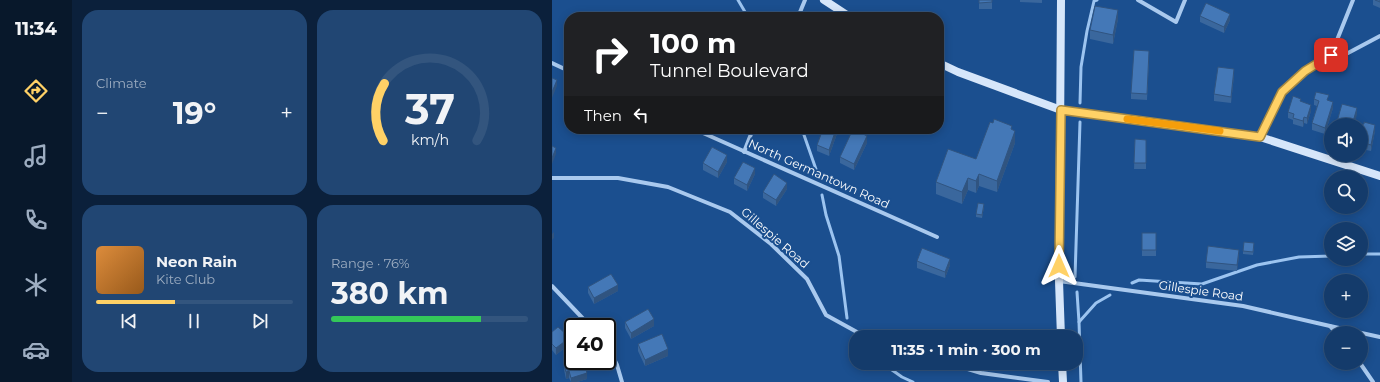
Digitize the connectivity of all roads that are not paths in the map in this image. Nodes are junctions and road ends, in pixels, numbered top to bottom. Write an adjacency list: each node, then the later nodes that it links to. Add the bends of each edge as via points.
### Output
1 (805, 0): 7 (street)
2 (824, 0): 8 (main road)
3 (1061, 0): 14 (main road)
4 (1138, 0): 5 (street, via 1176,22)
5 (1185, 0)
6 (1353, 0): 10 (street)
7 (800, 12)
8 (842, 12)
9 (1380, 36): 10 (street, via 1348,53)
10 (1331, 55): 17 (street, via 1305,71 1282,92)
11 (552, 63): 13 (street)
12 (944, 65): 14 (main road)
13 (564, 69)
14 (1061, 110): 17 (main road); 22 (main road)
15 (705, 134): 18 (street, North Germantown Road)
16 (751, 134): 18 (street)
17 (1260, 137): 19 (main road)
18 (744, 152): 21 (street, North Germantown Road)
19 (1380, 176)
20 (552, 178): 26 (street, Gillespie Road, via 618,178 668,187 730,212 771,244 807,279 826,315)
21 (937, 237)
22 (1059, 281): 25 (street, Gillespie Road, via 1243,306); 27 (main road)
23 (552, 286): 24 (street)
24 (582, 318)
25 (1330, 326)
26 (853, 330)
27 (1061, 330)
28 (1368, 334): 29 (street, Gillespie Road)
29 (1380, 337)
30 (616, 363): 34 (street)
31 (971, 370): 35 (street)
32 (1062, 370): 36 (main road)
33 (1365, 370): 37 (street)
34 (622, 382)
35 (1048, 382)
36 (1063, 382)
37 (1373, 382)

